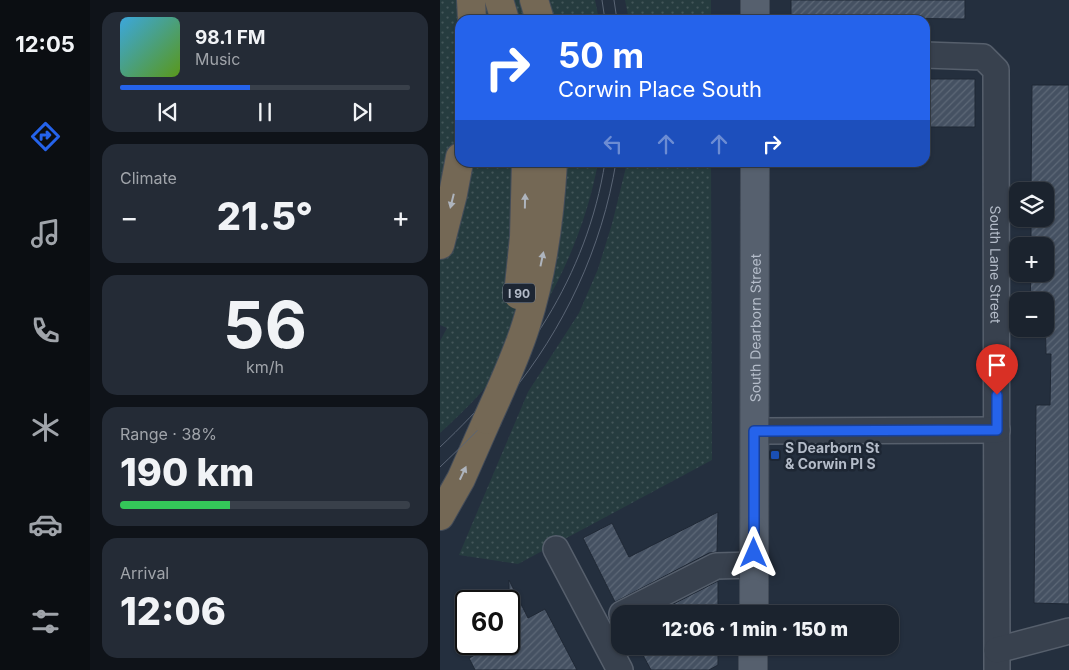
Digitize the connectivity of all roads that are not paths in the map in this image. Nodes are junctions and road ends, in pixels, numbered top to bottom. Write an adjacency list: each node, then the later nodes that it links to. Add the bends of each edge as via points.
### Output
1 (499, 0): 4 (highway)
2 (534, 0): 5 (highway)
3 (755, 0): 6 (main road)
4 (504, 15)
5 (538, 15)
6 (755, 15)
7 (930, 55): 14 (street, South Lane Street, via 982,57 996,70)
8 (458, 167): 12 (highway, one-way to 12)
9 (526, 167): 13 (highway, I 90, one-way to 9, bridge, via 522,273)
10 (553, 167): 13 (highway, one-way to 10, bridge, via 516,356 536,290 550,211)
11 (755, 167): 15 (main road, South Dearborn Street)
12 (440, 245)
13 (488, 420): 16 (highway, I 90, one-way to 13)
14 (997, 430): 15 (street); 25 (street, South Lane Street)
15 (754, 431): 18 (main road, South Dearborn Street)
16 (440, 516)
17 (556, 549): 22 (street)
18 (754, 565): 19 (street, via 716,566); 20 (main road, South Dearborn Street)
19 (639, 605)
20 (754, 605)
21 (611, 619): 22 (street)
22 (597, 627): 26 (street)
23 (1069, 631): 25 (street)
24 (753, 655): 27 (main road)
25 (997, 660)
26 (620, 670)
27 (753, 670)

